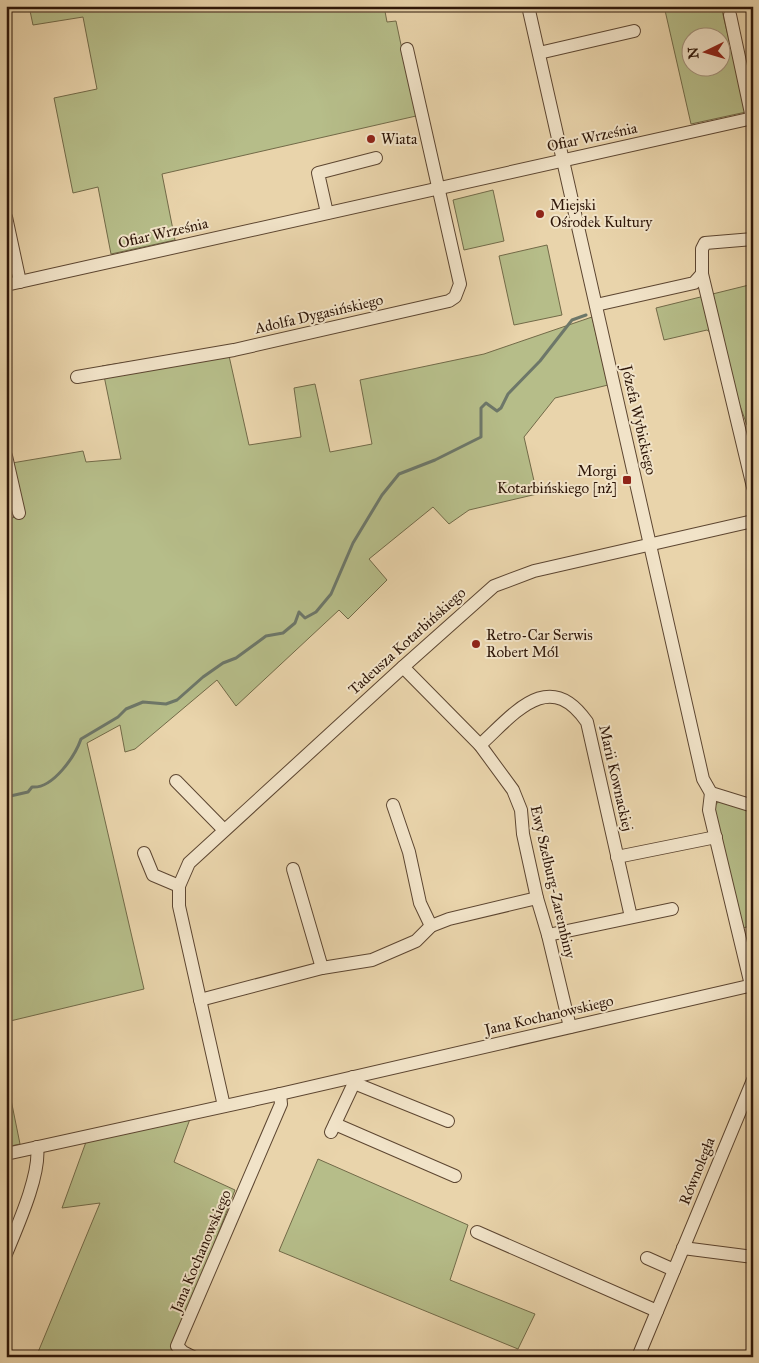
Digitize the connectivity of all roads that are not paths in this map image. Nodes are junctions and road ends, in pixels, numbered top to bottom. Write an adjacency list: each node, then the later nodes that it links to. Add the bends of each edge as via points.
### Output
1 (528, 6): 5 (street, Józefa Wybickiego)
2 (730, 15): 6 (street, Ofiar Września)
3 (634, 30): 5 (street)
4 (407, 49): 9 (street)
5 (538, 53): 8 (street, Józefa Wybickiego)
6 (753, 118): 8 (street, Ofiar Września)
7 (376, 158): 10 (street, via 318,173)
8 (563, 160): 9 (street, Ofiar Września); 16 (street, Józefa Wybickiego)
9 (439, 188): 10 (street, Ofiar Września); 17 (street, Adolfa Dygasińskiego, via 460,284 455,297 449,302 234,350)
10 (326, 212): 14 (street, Ofiar Września)
11 (6, 217): 14 (street)
12 (753, 239): 13 (street, via 705,243 702,248)
13 (702, 274): 16 (street, via 694,283); 19 (street)
14 (20, 282): 15 (street, Ofiar Września)
15 (6, 285)
16 (596, 306): 22 (street, Józefa Wybickiego)
17 (77, 377)
18 (6, 456): 20 (street)
19 (753, 487)
20 (19, 513)
21 (753, 521): 22 (street, Tadeusza Kotarbińskiego)
22 (650, 543): 23 (street, Tadeusza Kotarbińskiego, via 502,582 484,593); 26 (street, Józefa Wybickiego, via 703,779)
23 (403, 667): 24 (street, Ewy Szelburg-Zarembiny); 29 (street, Tadeusza Kotarbińskiego)
24 (480, 745): 32 (street, Marii Kownackiej, via 536,698 547,695 570,702 587,722); 35 (street, Ewy Szelburg-Zarembiny, via 513,790 521,810)
25 (176, 781): 29 (street)
26 (711, 793): 28 (street); 30 (street, Józefa Wybickiego, via 710,810)
27 (393, 805): 38 (street, via 409,852 420,903)
28 (753, 806)
29 (224, 830): 34 (street, Tadeusza Kotarbińskiego, via 189,863)
30 (716, 837): 32 (street); 41 (street, Józefa Wybickiego)
31 (144, 853): 34 (street, via 153,875)
32 (617, 857): 37 (street, Marii Kownackiej)
33 (293, 869): 40 (street)
34 (178, 886): 42 (street, via 179,906)
35 (537, 898): 38 (street); 39 (street, Ewy Szelburg-Zarembiny)
36 (672, 909): 37 (street)
37 (631, 918): 39 (street)
38 (431, 926): 40 (street, via 416,941 372,960)
39 (548, 935): 43 (street, Ewy Szelburg-Zarembiny)
40 (322, 968): 42 (street)
41 (752, 985): 43 (street, Jana Kochanowskiego)
42 (200, 1000): 47 (street)
43 (570, 1027): 44 (street, Jana Kochanowskiego)
44 (354, 1080): 46 (street, Jana Kochanowskiego); 49 (street); 52 (street, via 333,1128)
45 (753, 1080): 48 (street, Równoległa)
46 (280, 1094): 47 (street, Jana Kochanowskiego); 60 (street, Jana Kochanowskiego, via 281,1104 177,1346)
47 (224, 1106): 50 (street, Jana Kochanowskiego)
48 (747, 1109): 54 (street, Równoległa)
49 (448, 1121)
50 (37, 1147): 51 (street, Jana Kochanowskiego); 55 (street, via 39,1158)
51 (6, 1154)
52 (455, 1176)
53 (477, 1232): 59 (street)
54 (683, 1248): 56 (street); 58 (street, Równoległa)
55 (6, 1254)
56 (753, 1257)
57 (646, 1258): 58 (street)
58 (674, 1270): 59 (street, Równoległa)
59 (657, 1311): 61 (street, Równoległa)
60 (193, 1357)
61 (638, 1357)

